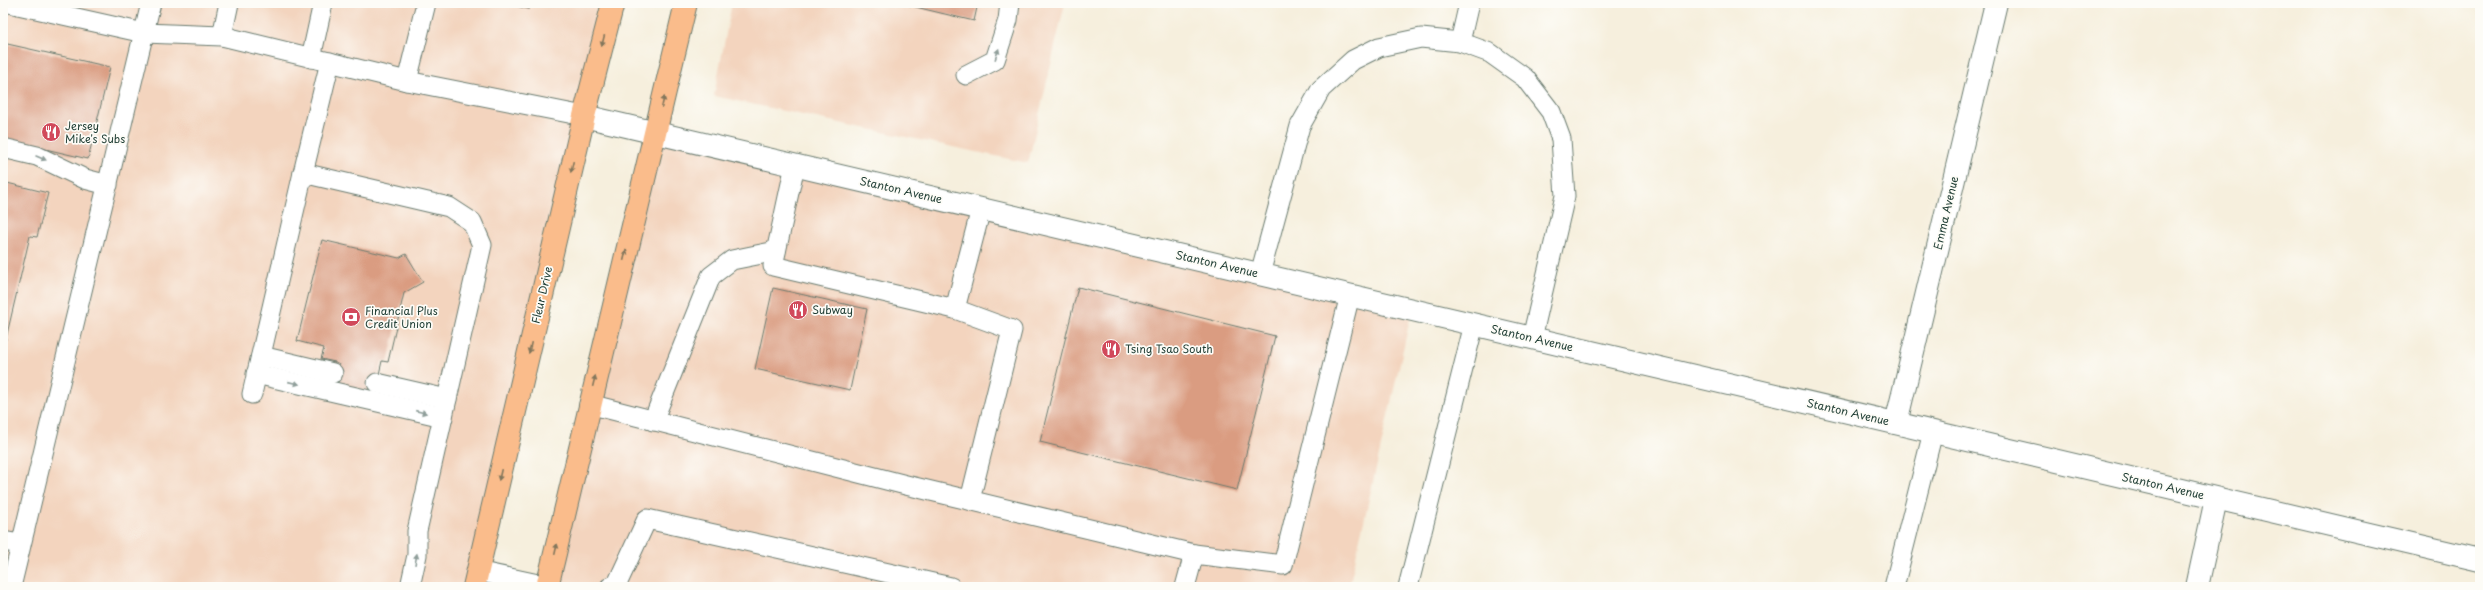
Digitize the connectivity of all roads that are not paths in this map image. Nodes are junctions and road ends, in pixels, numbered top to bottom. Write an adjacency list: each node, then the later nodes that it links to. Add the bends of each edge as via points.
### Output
1 (9, 3): 11 (lane)
2 (151, 3): 11 (lane)
3 (229, 3): 12 (lane)
4 (324, 3): 14 (lane)
5 (426, 3): 17 (lane)
6 (613, 3): 18 (main road, Fleur Drive, one-way to 18)
7 (686, 3): 19 (main road, one-way to 7)
8 (1010, 3): 16 (lane, one-way to 8, via 995,60 1008,20)
9 (1469, 3): 13 (lane)
10 (1996, 3): 39 (street, Emma Avenue)
11 (144, 33): 12 (lane); 23 (lane)
12 (222, 36): 14 (lane)
13 (1460, 42): 26 (lane, via 1421,38 1379,47 1353,60 1321,89 1300,126); 30 (lane, via 1490,53 1526,78 1551,112 1561,139 1565,196)
14 (311, 58): 15 (lane)
15 (330, 62): 17 (lane); 22 (lane)
16 (966, 75)
17 (408, 81): 18 (lane)
18 (584, 116): 19 (street, Stanton Avenue); 46 (main road, Fleur Drive, one-way to 46)
19 (655, 133): 21 (street, Stanton Avenue); 36 (main road, one-way to 19)
20 (3, 148): 23 (lane, one-way to 23, via 37,156 85,179)
21 (795, 165): 24 (street, Stanton Avenue); 25 (lane)
22 (303, 173): 31 (lane); 37 (lane, via 449,207 472,222 482,246)
23 (108, 185): 43 (lane)
24 (981, 209): 26 (street, Stanton Avenue); 28 (lane)
25 (776, 250): 28 (lane, via 773,266); 38 (lane, via 732,260 711,276)
26 (1260, 274): 27 (street, Stanton Avenue)
27 (1350, 295): 29 (street, Stanton Avenue); 44 (lane, via 1283,565)
28 (955, 309): 42 (lane, via 1012,330)
29 (1474, 324): 30 (street, Stanton Avenue); 53 (lane)
30 (1532, 338): 39 (street, Stanton Avenue)
31 (261, 356): 32 (lane); 33 (lane)
32 (333, 373)
33 (256, 374): 35 (lane); 37 (lane, one-way to 37)
34 (377, 383): 37 (lane)
35 (252, 394)
36 (589, 404): 38 (lane); 49 (main road, one-way to 36)
37 (445, 408): 48 (lane, one-way to 37, via 417,555 416,531)
38 (653, 421): 42 (lane)
39 (1896, 423): 40 (street, Stanton Avenue)
40 (1933, 432): 41 (street, Stanton Avenue); 54 (lane)
41 (2216, 499): 45 (street, Stanton Avenue); 55 (street)
42 (970, 500): 44 (lane)
43 (12, 542): 47 (lane)
44 (1194, 554): 52 (lane)
45 (2480, 560)
46 (475, 579): 49 (lane)
47 (11, 587)
48 (410, 587)
49 (549, 587)
50 (610, 587): 51 (lane, via 617,584 647,519)
51 (951, 587)
52 (1185, 587)
53 (1408, 587)
54 (1894, 587)
55 (2197, 587)

